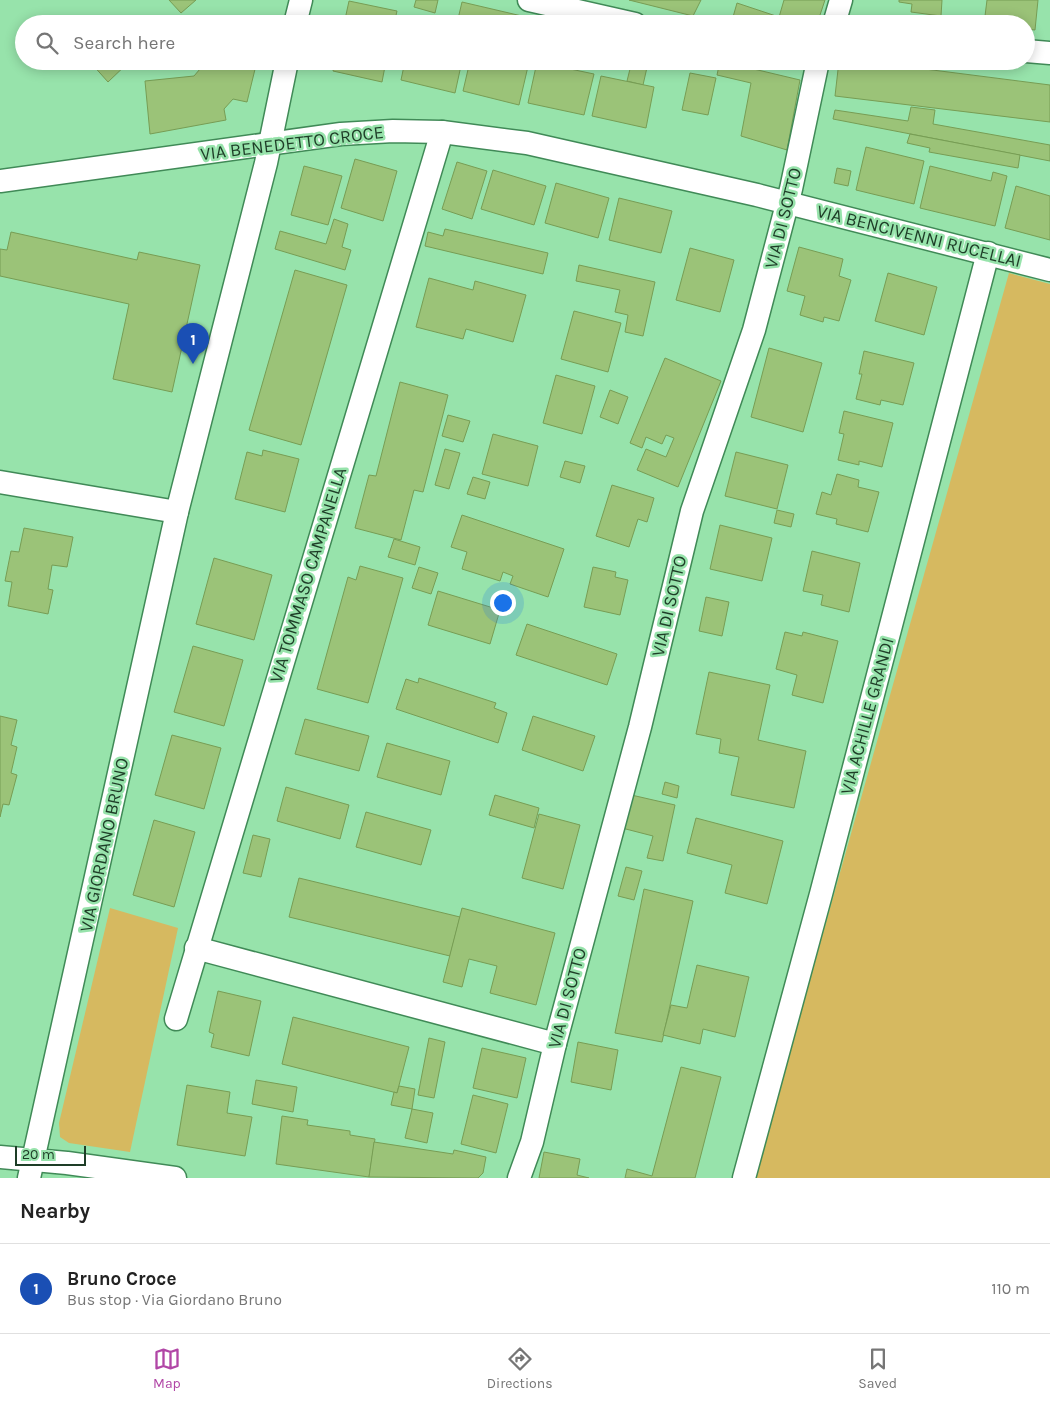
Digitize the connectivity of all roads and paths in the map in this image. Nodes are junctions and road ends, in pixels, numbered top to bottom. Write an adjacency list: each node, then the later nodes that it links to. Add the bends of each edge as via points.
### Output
1 (301, 0): 4 (street)
2 (529, 0): 5 (street)
3 (841, 0): 6 (street)
4 (297, 15)
5 (595, 15)
6 (837, 15)
7 (1035, 51): 8 (street)
8 (1050, 53)
9 (284, 70): 12 (street, VIA GIORDANO BRUNO)
10 (812, 70): 14 (street, VIA DI SOTTO)
11 (442, 132): 12 (street, VIA BENEDETTO CROCE, via 341,134); 14 (street, VIA BENEDETTO CROCE, via 527,143); 19 (street, VIA TOMMASO CAMPANELLA)
12 (269, 145): 13 (street, VIA BENEDETTO CROCE); 18 (street, VIA GIORDANO BRUNO)
13 (0, 181)
14 (788, 203): 15 (street, VIA BENCIVENNI RUCELLAI); 21 (street, VIA DI SOTTO, via 754,330 692,511 640,727)
15 (988, 253): 16 (street, VIA BENCIVENNI RUCELLAI); 28 (street, VIA ACHILLE GRANDI, via 819,904)
16 (1050, 270)
17 (0, 485): 18 (street)
18 (177, 512): 24 (street, VIA GIORDANO BRUNO)
19 (196, 948): 20 (street, VIA TOMMASO CAMPANELLA); 21 (street)
20 (176, 1019)
21 (554, 1044): 22 (street, VIA DI SOTTO)
22 (528, 1154): 26 (street, VIA DI SOTTO); 27 (street, VIA DI SOTTO)
23 (0, 1157): 24 (street)
24 (31, 1168): 25 (street)
25 (175, 1178)
26 (512, 1178)
27 (519, 1178)
28 (744, 1178)

